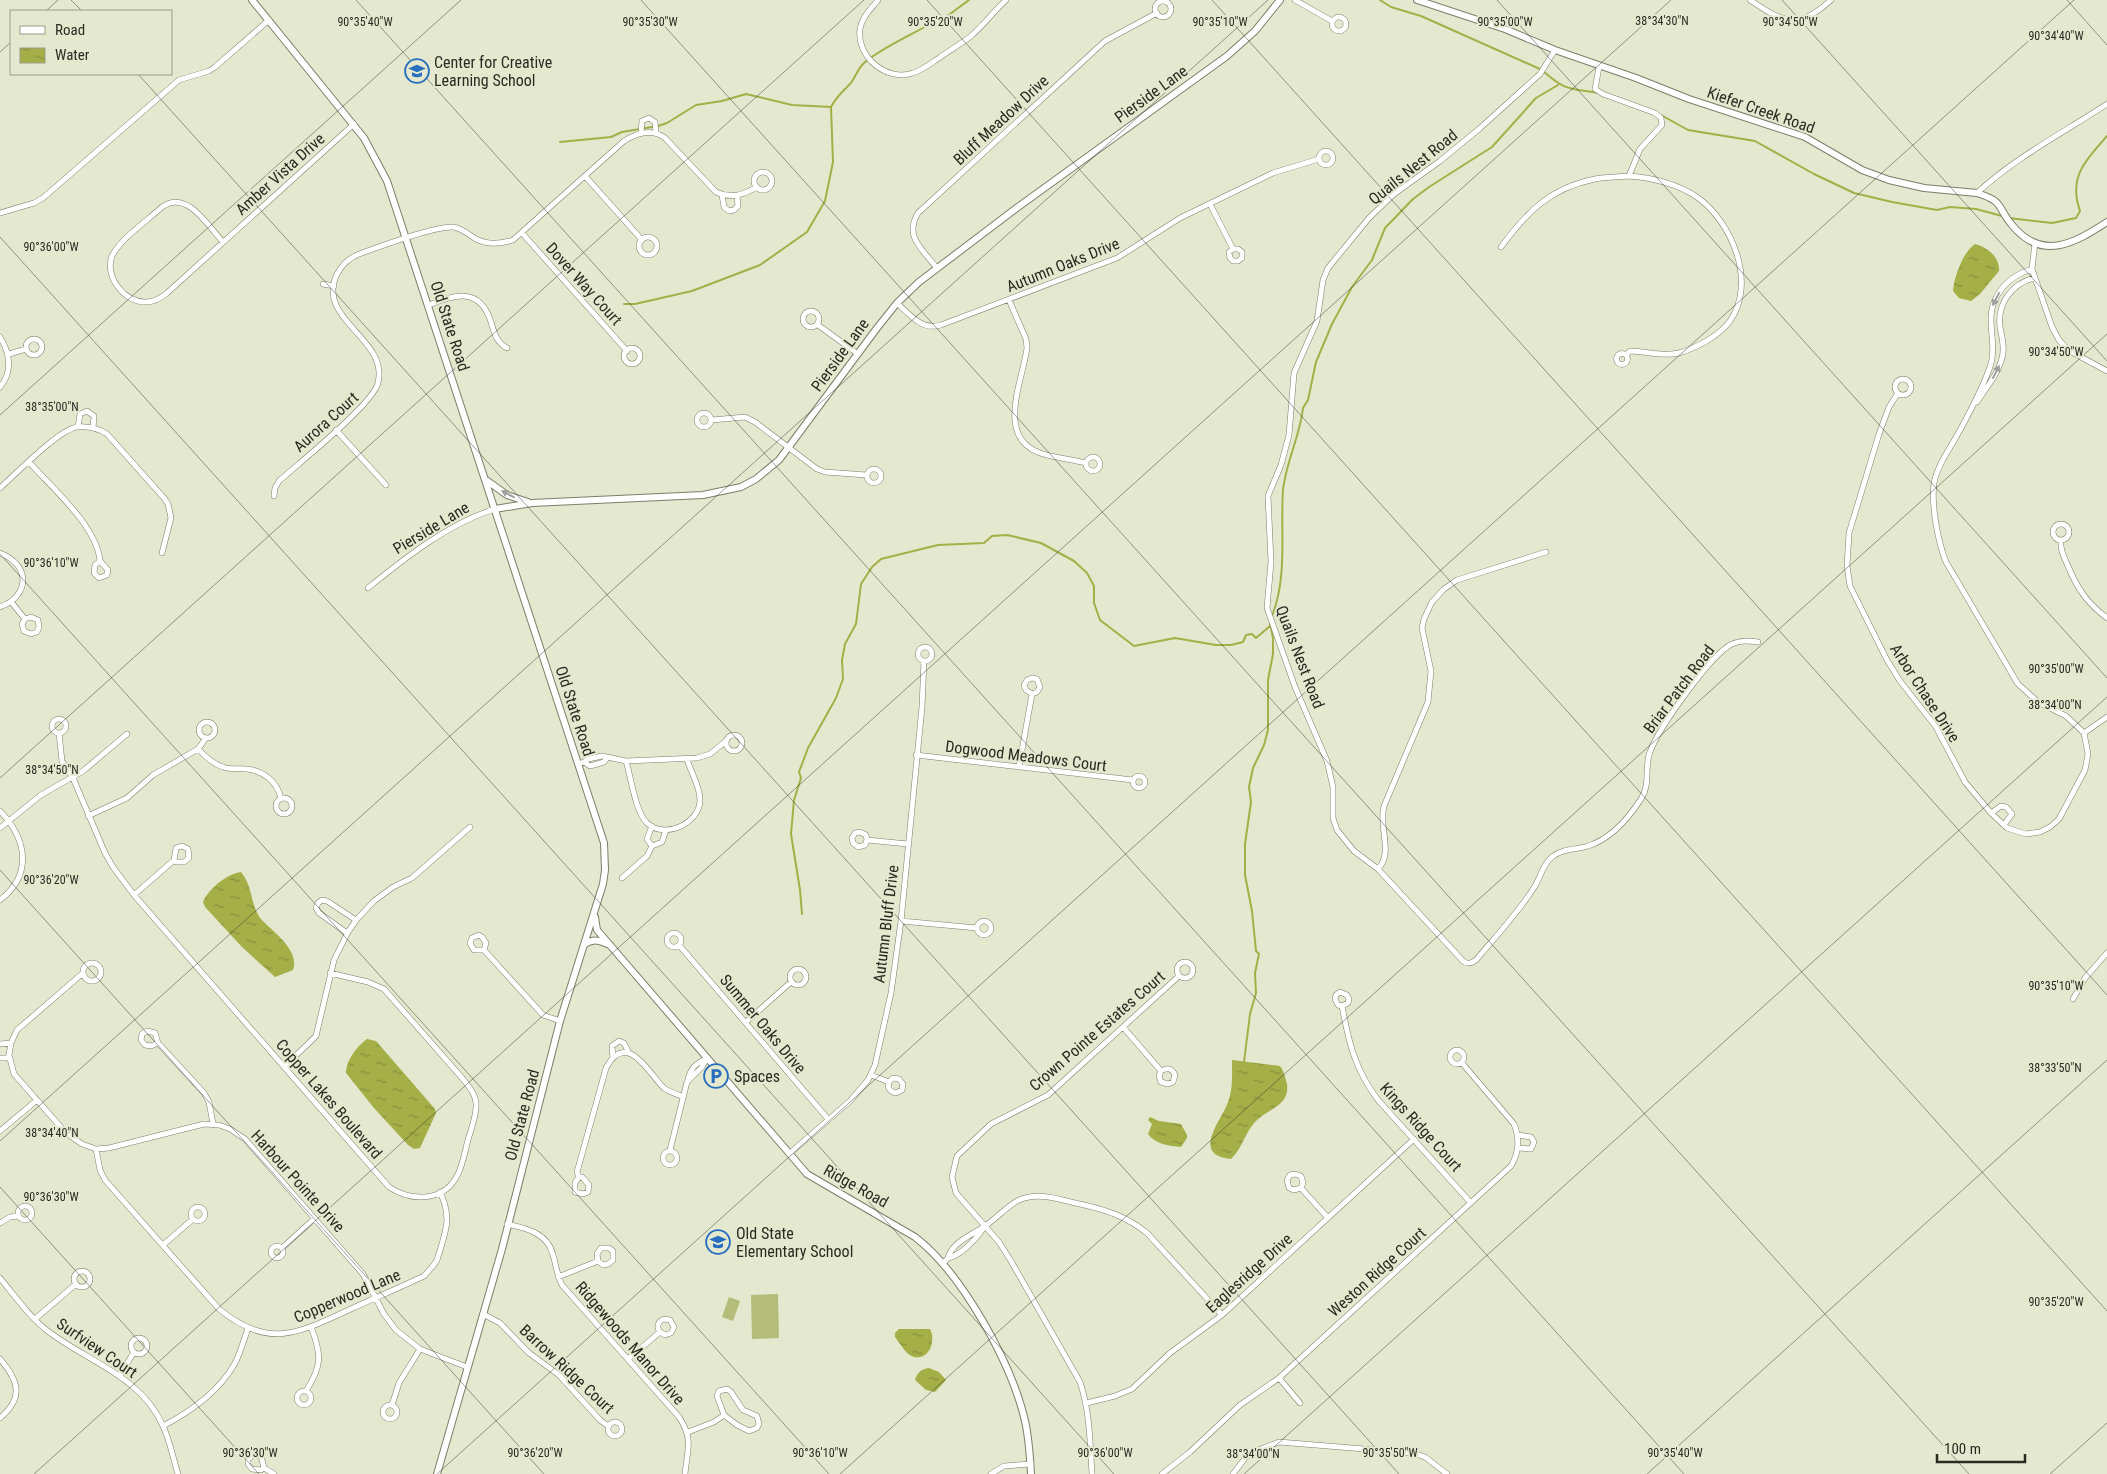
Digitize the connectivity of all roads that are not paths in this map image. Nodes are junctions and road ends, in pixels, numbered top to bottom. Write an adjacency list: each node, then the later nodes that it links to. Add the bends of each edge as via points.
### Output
1 (252, 0): 10 (street, Old State Road)
2 (878, 0): 3 (street, via 861,25 863,48 880,69 903,76 921,70 970,37)
3 (1006, 0)
4 (1280, 0): 35 (street, Pierside Lane, via 1255,31 1227,56)
5 (1295, 0): 11 (street)
6 (1417, 0): 12 (street, Kiefer Creek Road, via 1505,29)
7 (1750, 0): 8 (street, via 1776,16 1799,20 1815,13)
8 (1831, 0)
9 (1157, 13): 35 (street, Bluff Meadow Drive, via 1105,41 918,213 912,232)
10 (269, 20): 15 (street, Old State Road); 26 (street, via 215,67 179,80 43,198)
11 (1332, 21)
12 (1555, 50): 13 (street, Kiefer Creek Road); 112 (street, Quails Nest Road, via 1540,74 1479,129 1394,194 1369,218 1328,268 1317,321 1294,373 1289,435 1268,496 1271,562 1267,608 1294,687 1327,761 1333,787 1336,830 1354,851)
13 (1599, 66): 20 (street, via 1595,89 1661,118 1662,125 1640,149); 22 (street, Kiefer Creek Road, via 1805,137 1862,170 1889,180 1924,188)
14 (2107, 104): 22 (street, via 2055,135)
15 (354, 124): 29 (street, Old State Road, via 379,164); 31 (street, Amber Vista Drive)
16 (656, 132): 17 (street); 17 (street, via 655,122 647,118 641,123); 23 (street, via 711,189)
17 (641, 133): 19 (street, via 624,141)
18 (1319, 159): 25 (street, Autumn Oaks Drive, via 1273,173)
19 (585, 176): 28 (street); 30 (street)
20 (1630, 176): 33 (street, via 1596,179 1563,189 1528,213); 52 (street, via 1658,179 1683,188 1708,206 1733,240 1741,275 1736,310 1729,322 1703,342 1678,353 1630,351)
21 (757, 187): 24 (street)
22 (1976, 193): 32 (street, Kiefer Creek Road, via 1998,203 2017,232)
23 (722, 195): 24 (street); 24 (street, via 724,207 729,211 738,206)
24 (737, 196)
25 (1210, 204): 34 (street); 42 (street, Autumn Oaks Drive, via 1180,218 1117,258)
26 (0, 213)
27 (2107, 222): 32 (street, Kiefer Creek Road, via 2065,245)
28 (522, 233): 29 (street, via 505,242 490,243 452,227); 49 (street, Dover Way Court)
29 (406, 238): 40 (street, via 349,259 338,273); 44 (street, Old State Road)
30 (642, 240)
31 (223, 242): 31 (street, Amber Vista Drive, via 154,301 141,302 129,297 111,275 111,260 118,247 170,203 180,202 191,207)
32 (2035, 243): 36 (street)
33 (1501, 247)
34 (1233, 249)
35 (936, 267): 43 (street, Pierside Lane)
36 (2032, 269): 37 (street); 38 (street)
37 (2012, 278): 41 (street); 56 (street, one-way to 56, via 1994,302 1991,314 1992,360)
38 (2034, 278): 41 (street); 53 (street, via 2059,340 2068,350)
39 (323, 284): 40 (street)
40 (334, 286): 60 (street, Aurora Court, via 338,312 370,347 379,370 378,384 371,398)
41 (2016, 286): 56 (street, one-way to 41, via 2000,364 2003,352 2000,312 2006,297)
42 (1009, 300): 43 (street, Autumn Oaks Drive, via 933,328 918,322); 63 (street, via 1027,348 1014,410 1017,431 1039,452)
43 (897, 303): 51 (street, Pierside Lane)
44 (429, 305): 48 (street, via 454,296 473,299 485,309 498,340); 65 (street, Old State Road)
45 (818, 325): 51 (street)
46 (0, 336): 50 (street)
47 (26, 348): 50 (street)
48 (507, 348)
49 (627, 351)
50 (9, 354): 54 (street, via 8,372)
51 (858, 354): 61 (street, Pierside Lane)
52 (1626, 354)
53 (2107, 371)
54 (0, 388)
55 (1898, 393): 100 (street, Arbor Chase Drive, via 1879,434 1849,533 1847,566 1850,586 1900,681 1936,727 1965,782)
56 (1970, 413): 85 (street, via 1934,483 1934,504 1943,554 2018,684 2038,702 2066,716)
57 (712, 420): 61 (street, via 745,418)
58 (78, 427): 59 (street); 59 (street, via 80,414 87,411 94,416); 62 (street, via 64,432)
59 (93, 428): 73 (street, via 107,434 164,498 172,518)
60 (336, 430): 66 (street); 68 (street, Aurora Court, via 279,481)
61 (789, 448): 64 (street, via 825,472); 69 (street, Pierside Lane, via 768,471 724,492)
62 (29, 462): 67 (street); 75 (street, via 91,533)
63 (1086, 463)
64 (866, 475)
65 (486, 480): 69 (street, one-way to 65, via 507,495); 70 (street, Old State Road)
66 (386, 484)
67 (0, 488)
68 (274, 496)
69 (532, 502): 70 (street, Pierside Lane)
70 (495, 509): 76 (street, Pierside Lane, via 474,517 424,546); 94 (street, Old State Road)
71 (2061, 540): 79 (street, via 2062,554 2079,591 2093,608)
72 (1546, 552): 112 (street, via 1457,580 1438,595 1427,610 1422,628 1431,671 1430,692 1384,806 1382,822 1386,853)
73 (162, 553)
74 (0, 554): 77 (street, via 12,559 21,571 22,588)
75 (100, 561)
76 (368, 588)
77 (12, 603): 78 (street); 80 (street)
78 (0, 607)
79 (2107, 618)
80 (25, 619)
81 (1758, 642): 126 (street, Briar Patch Road, via 1749,640 1733,644 1713,660 1654,741 1642,798 1606,839 1559,852 1549,860 1520,906 1476,960)
82 (924, 661): 91 (street, Autumn Bluff Drive)
83 (1032, 694): 95 (street)
84 (2107, 717): 85 (street)
85 (2084, 733): 103 (street, Arbor Chase Drive, via 2088,754 2085,770 2055,824 2026,834)
86 (59, 734): 96 (street, Copper Lakes Boulevard, via 62,760)
87 (127, 734): 96 (street)
88 (206, 738): 90 (street)
89 (726, 741): 92 (street, via 704,756)
90 (198, 749): 98 (street, via 225,768 253,770 268,777); 101 (street, via 153,775 127,798)
91 (916, 756): 95 (street, Dogwood Meadows Court); 109 (street, Autumn Bluff Drive)
92 (687, 760): 93 (street); 107 (street, via 699,790 699,807 686,823 674,830)
93 (626, 761): 94 (street, via 602,756); 104 (street, via 640,810)
94 (581, 763): 116 (street, Old State Road, via 604,850 604,877)
95 (1019, 767): 97 (street, Dogwood Meadows Court)
96 (73, 778): 101 (street, Copper Lakes Boulevard); 102 (street, via 41,795)
97 (1133, 780)
98 (281, 798)
99 (0, 811): 102 (street)
100 (1991, 813): 103 (street, Arbor Chase Drive); 103 (street, via 2001,806 2008,808 2012,814)
101 (88, 816): 114 (street, Copper Lakes Boulevard, via 113,868)
102 (9, 821): 106 (street); 115 (street, via 19,838 23,857 17,881)
103 (2004, 825)
104 (652, 826): 107 (street); 110 (street, via 647,839)
105 (470, 827): 117 (street, via 412,878 374,901)
106 (0, 828)
107 (666, 830): 110 (street, via 660,844)
108 (867, 840): 109 (street)
109 (908, 844): 118 (street, Autumn Bluff Drive)
110 (652, 846): 113 (street, via 647,856)
111 (174, 860): 114 (street)
112 (1378, 869): 126 (street, Quails Nest Road)
113 (622, 878)
114 (134, 895): 145 (street, Copper Lakes Boulevard)
115 (0, 900)
116 (594, 915): 121 (street, Old State Road); 123 (street, Ridge Road, via 598,930)
117 (356, 920): 120 (street); 120 (street, via 327,901 318,903 316,908 320,913)
118 (901, 921): 119 (street); 147 (street, Autumn Bluff Drive, via 891,993)
119 (977, 928)
120 (347, 933): 128 (street)
121 (586, 944): 123 (street, via 597,940); 133 (street, Old State Road)
122 (679, 945): 134 (street, Summer Oaks Drive)
123 (613, 947): 143 (street, Ridge Road)
124 (484, 950): 133 (street, via 543,1015)
125 (2107, 953): 131 (street, via 2084,978)
126 (1467, 964)
127 (83, 973): 136 (street, via 17,1030)
128 (330, 973): 145 (street, via 316,1036); 162 (street, via 384,989 464,1079 474,1095 476,1109 458,1174 452,1184)
129 (1179, 976): 135 (street, Crown Pointe Estates Court)
130 (791, 982): 134 (street)
131 (2073, 999)
132 (1342, 1006): 155 (street, Kings Ridge Court, via 1348,1039 1361,1074 1378,1100)
133 (560, 1021): 169 (street, Old State Road)
134 (746, 1022): 151 (street, Summer Oaks Drive)
135 (1123, 1027): 146 (street); 170 (street, Crown Pointe Estates Court, via 1048,1095 991,1124 957,1156 953,1186 962,1202)
136 (11, 1043): 138 (street); 141 (street)
137 (158, 1043): 152 (street, via 204,1093)
138 (0, 1044)
139 (629, 1054): 142 (street); 142 (street, via 626,1044 619,1041 612,1046); 149 (street, via 638,1057 666,1090)
140 (0, 1058): 141 (street)
141 (9, 1058): 150 (street, via 14,1074)
142 (613, 1058): 160 (street, via 606,1068 577,1172)
143 (707, 1058): 149 (street, via 687,1082); 159 (street, Ridge Road)
144 (1462, 1063): 154 (street, Weston Ridge Court, via 1507,1114)
145 (284, 1067): 162 (street, Copper Lakes Boulevard, via 389,1187 400,1194 421,1198)
146 (1161, 1071)
147 (871, 1074): 148 (street); 151 (street, Autumn Bluff Drive, via 850,1101)
148 (889, 1082)
149 (682, 1096): 158 (street)
150 (37, 1100): 153 (street); 156 (street, via 66,1133 82,1144)
151 (828, 1119): 159 (street, Autumn Bluff Drive)
152 (213, 1124): 156 (street); 167 (street, Harbour Pointe Drive, via 230,1129 245,1139)
153 (0, 1131)
154 (1518, 1135): 157 (street, Weston Ridge Court); 157 (street, via 1532,1137 1534,1142 1531,1149)
155 (1414, 1139): 163 (street, Kings Ridge Court); 165 (street, Eaglesridge Drive)
156 (96, 1148): 171 (street, Copperwood Lane, via 105,1180)
157 (1518, 1148): 163 (street, Weston Ridge Court, via 1511,1166)
158 (670, 1150)
159 (788, 1154): 174 (street, Ridge Road, via 813,1178 897,1225)
160 (579, 1177)
161 (1300, 1188): 165 (street)
162 (440, 1192): 178 (street, Copperwood Lane, via 448,1217 433,1266 424,1276)
163 (1472, 1202): 191 (street, Weston Ridge Court)
164 (18, 1216): 168 (street)
165 (1328, 1218): 180 (street, Eaglesridge Drive)
166 (193, 1219): 171 (street)
167 (314, 1219): 172 (street); 178 (street, Harbour Pointe Drive, via 363,1274)
168 (0, 1223)
169 (507, 1224): 175 (street, Ridgewoods Manor Drive, via 532,1230 548,1243); 179 (street, Old State Road)
170 (985, 1226): 174 (street, via 951,1251); 180 (street, via 1027,1198 1048,1198 1112,1212 1147,1232); 193 (street, Crown Pointe Estates Court, via 1011,1261 1053,1333 1078,1377)
171 (163, 1246): 183 (street, Copperwood Lane, via 219,1309)
172 (282, 1248)
173 (598, 1262): 175 (street)
174 (944, 1263): 201 (street, Ridge Road, via 982,1321 1014,1384 1026,1424)
175 (558, 1277): 188 (street, Ridgewoods Manor Drive)
176 (0, 1278): 181 (street, Surfview Court)
177 (76, 1284): 181 (street)
178 (375, 1298): 182 (street, Copperwood Lane); 185 (street, Harbour Pointe Drive, via 390,1322)
179 (483, 1314): 189 (street, Old State Road); 199 (street, Barrow Ridge Court, via 500,1323 529,1353 559,1375)
180 (1222, 1315): 193 (street, Eaglesridge Drive, via 1170,1353 1132,1389)
181 (35, 1319): 190 (street, Surfview Court, via 49,1332)
182 (311, 1327): 183 (street, Copperwood Lane, via 277,1335); 192 (street, via 318,1343 320,1360)
183 (248, 1329): 198 (street, via 234,1364 219,1385 185,1414)
184 (660, 1332): 188 (street)
185 (420, 1349): 189 (street, Harbour Pointe Drive); 195 (street, via 398,1382)
186 (134, 1352): 190 (street)
187 (0, 1359): 197 (street, via 14,1379 17,1392 9,1410)
188 (628, 1360): 200 (street, Ridgewoods Manor Drive)
189 (467, 1367): 205 (street, Old State Road)
190 (120, 1375): 198 (street, Surfview Court, via 141,1393)
191 (1279, 1378): 194 (street); 210 (street, Weston Ridge Court, via 1240,1405)
192 (306, 1391)
193 (1087, 1403): 209 (street, Crown Pointe Estates Court)
194 (1300, 1403)
195 (392, 1405)
196 (724, 1415): 196 (street, via 749,1431 759,1424 757,1416 743,1410 726,1389 719,1391 717,1396); 200 (street)
197 (0, 1418)
198 (163, 1426): 203 (street, Surfview Court)
199 (608, 1426)
200 (688, 1432): 206 (street, via 690,1446)
201 (1031, 1464): 207 (street, via 1004,1466); 208 (street, Ridge Road)
202 (264, 1468): 204 (street)
203 (178, 1474)
204 (274, 1474)
205 (437, 1474)
206 (685, 1474)
207 (991, 1474)
208 (1031, 1474)
209 (1092, 1474)
210 (1162, 1474)
211 (1233, 1474): 212 (street, via 1253,1452 1279,1442 1407,1452 1425,1457)
212 (1447, 1474)

